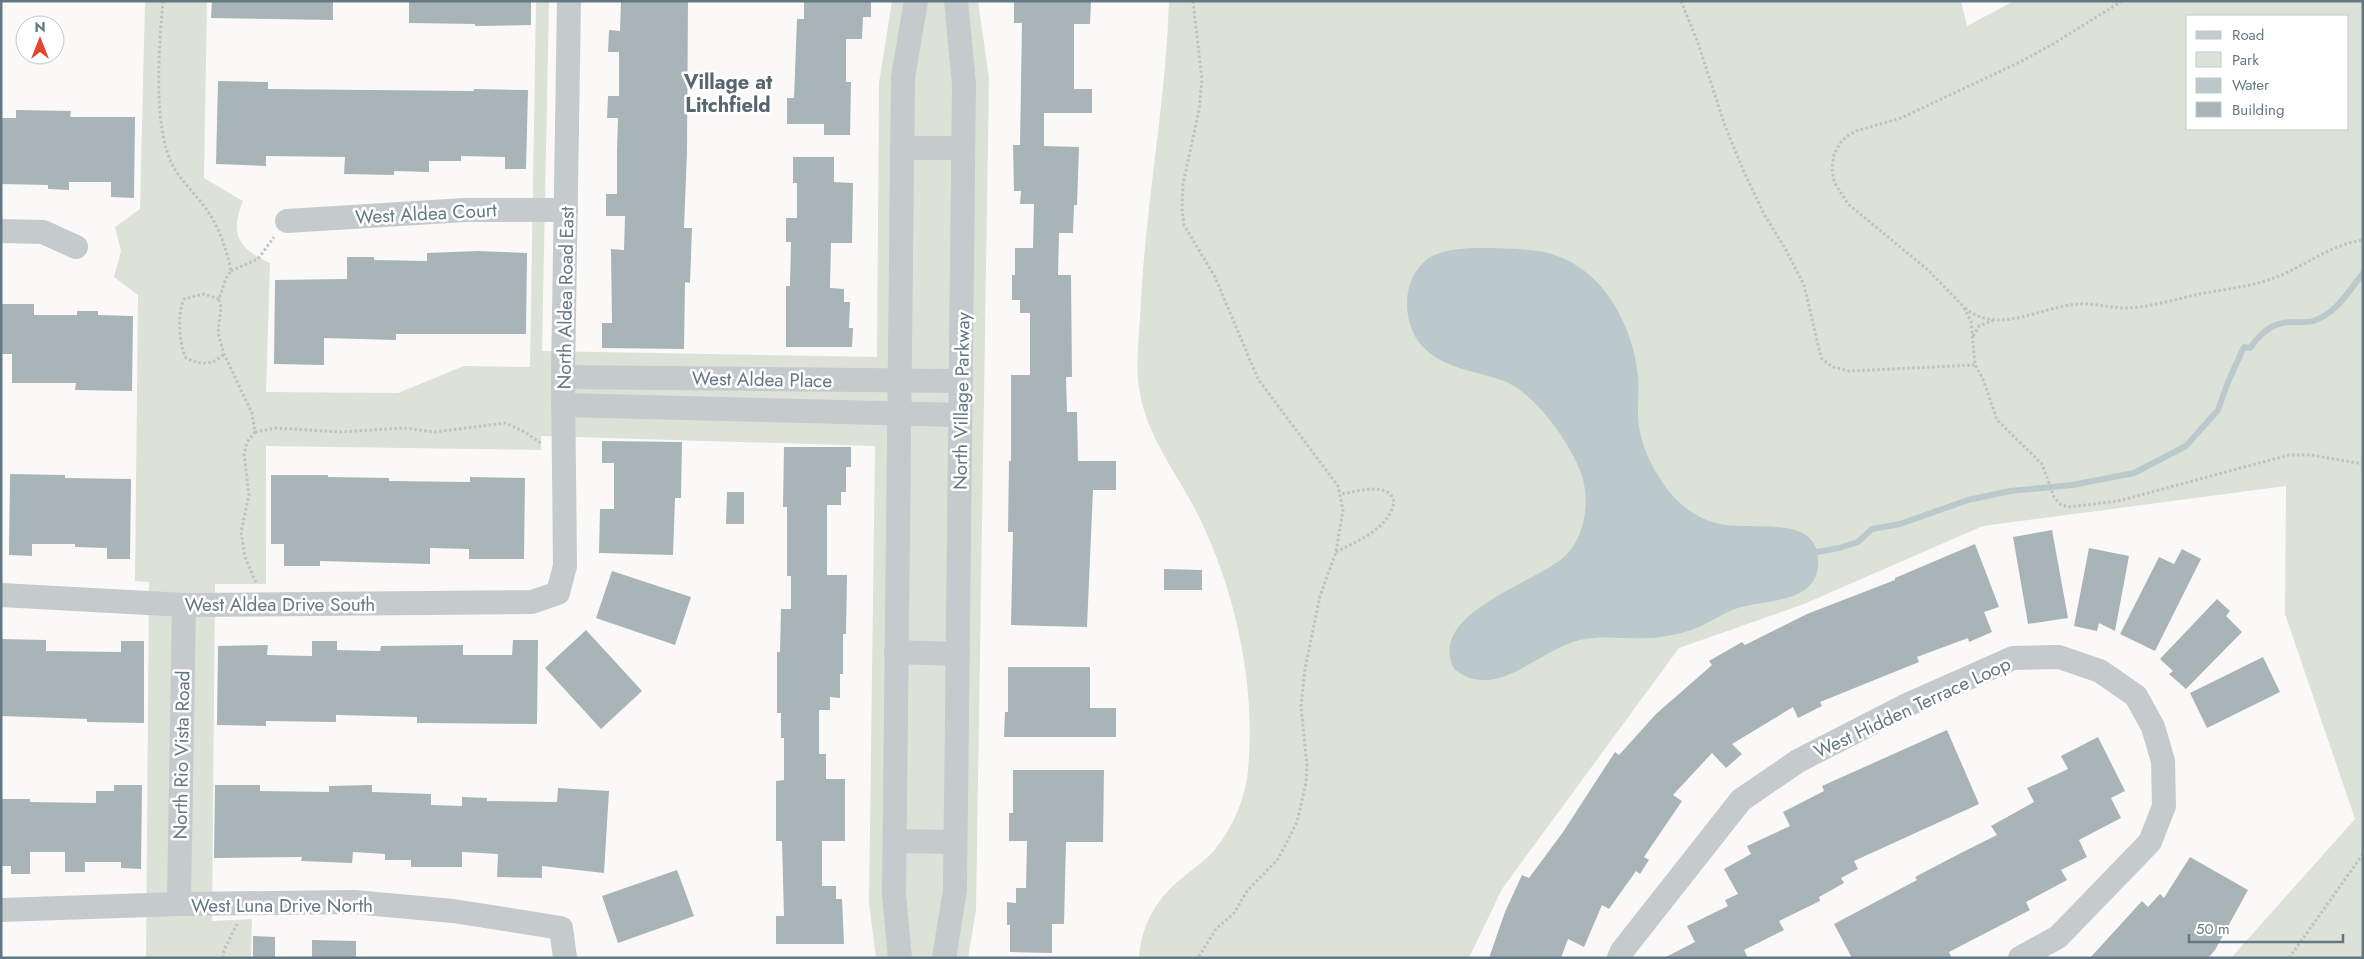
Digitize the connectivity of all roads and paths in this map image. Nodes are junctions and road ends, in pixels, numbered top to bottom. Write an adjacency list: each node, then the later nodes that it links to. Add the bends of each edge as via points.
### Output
1 (163, 1): 15 (path, via 158,113 164,142 174,167 208,212)
2 (569, 1): 10 (street, North Aldea Road East)
3 (916, 1): 8 (street, via 903,77)
4 (956, 1): 9 (street, North Village Parkway, via 964,84)
5 (1193, 1): 31 (path, via 1202,80 1183,184 1184,225 1215,277 1258,379 1318,456)
6 (1681, 1): 21 (path, via 1744,172 1804,285 1822,359 1833,368 1849,371)
7 (2122, 1): 17 (path, via 2034,55 1901,118 1856,131 1837,148 1832,168 1841,196 1938,279)
8 (902, 148): 9 (street); 23 (street)
9 (963, 148): 24 (street, North Village Parkway)
10 (566, 210): 11 (street, West Aldea Court, via 465,210); 22 (street, North Aldea Road East)
11 (287, 221): 15 (path, via 258,259)
12 (1, 231): 14 (street, via 43,232)
13 (2363, 240): 18 (path, via 2339,246 2288,273 2255,284 2140,306 2079,304)
14 (76, 247)
15 (231, 271): 16 (path)
16 (219, 299): 20 (path, via 218,333); 20 (path, via 204,294 184,299 179,311 180,342 186,358 196,363 211,363)
17 (1962, 305): 18 (path, via 1972,314); 19 (path, via 1969,316)
18 (2001, 319): 19 (path, via 1984,323)
19 (1972, 339): 21 (path)
20 (224, 354): 28 (path, via 252,413)
21 (1975, 365): 30 (path, via 1997,420 2007,433 2037,458 2049,478 2054,496 2060,504 2068,507 2118,501 2288,455 2311,455)
22 (563, 377): 23 (street, West Aldea Place); 25 (street, North Aldea Road East)
23 (900, 380): 24 (street, West Aldea Place); 26 (street)
24 (961, 381): 27 (street, North Village Parkway)
25 (564, 405): 26 (street, West Aldea Place); 29 (street, North Aldea Road East)
26 (899, 413): 27 (street, West Aldea Place); 37 (street)
27 (960, 415): 38 (street, North Village Parkway)
28 (255, 432): 29 (path, via 276,428 340,432 403,428 435,432 505,423 545,446); 36 (path, via 247,442 244,454 249,496 241,532 245,557 257,586)
29 (564, 446): 33 (street, North Aldea Road East, via 566,566)
30 (2363, 464)
31 (1341, 494): 32 (path, via 1342,523); 32 (path, via 1383,490 1394,503 1388,519 1381,526)
32 (1336, 552): 49 (path, via 1320,596 1305,669 1301,706 1306,783 1297,822 1278,859 1247,890 1234,913 1216,929)
33 (558, 593): 36 (street, West Aldea Drive South, via 532,602)
34 (1, 595): 35 (street, West Aldea Drive South)
35 (184, 604): 36 (street, West Aldea Drive South); 42 (street, North Rio Vista Road)
36 (258, 604)
37 (896, 652): 38 (street); 39 (street)
38 (958, 654): 40 (street, North Village Parkway)
39 (895, 841): 40 (street); 47 (street, via 894,895)
40 (955, 842): 48 (street, North Village Parkway, via 955,890)
41 (2363, 854): 52 (path)
42 (179, 904): 43 (street, West Luna Drive North); 44 (street, West Luna Drive North)
43 (239, 904): 45 (path, via 236,926); 46 (street, West Luna Drive North, via 354,902 453,911 561,928)
44 (1, 910)
45 (223, 958)
46 (565, 958)
47 (900, 958)
48 (944, 958)
49 (1198, 958)
50 (1619, 958): 51 (street, West Hidden Terrace Loop, via 1741,800 1798,762 1907,705 2013,658 2059,656 2100,671 2136,696 2153,727 2163,761 2164,806 2150,842 2058,937)
51 (2020, 958)
52 (2289, 958)

